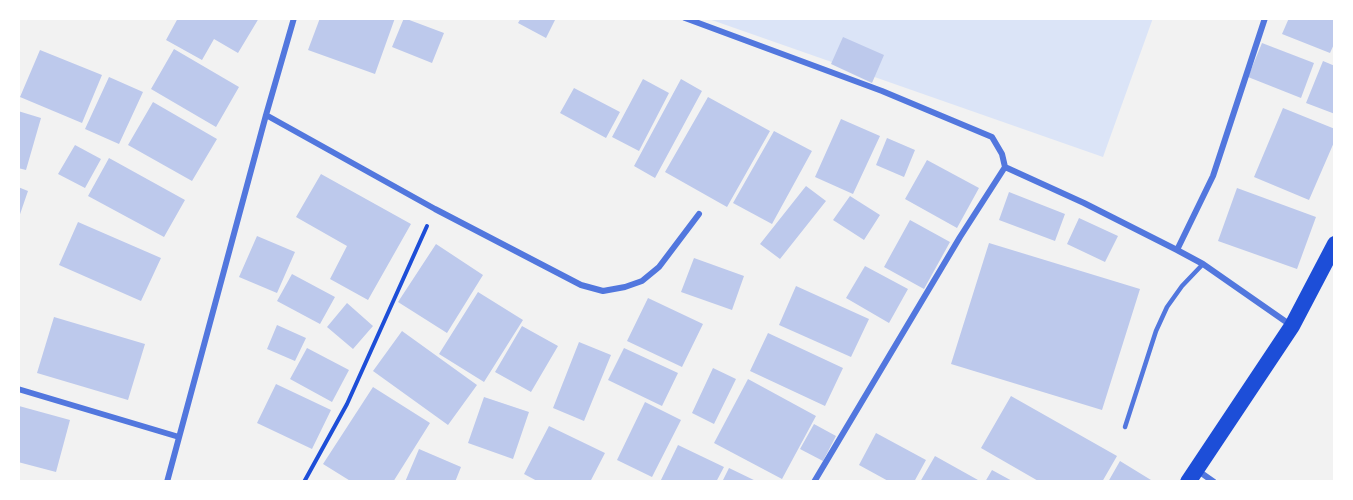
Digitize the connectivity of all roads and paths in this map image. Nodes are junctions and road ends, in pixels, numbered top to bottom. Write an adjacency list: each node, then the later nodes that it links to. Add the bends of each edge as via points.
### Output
1 (294, 18): 4 (street)
2 (685, 18): 5 (street, via 882,91 992,137)
3 (1265, 18): 9 (street, via 1213,176)
4 (266, 115): 6 (street); 14 (street)
5 (1005, 167): 9 (street); 18 (street)
6 (435, 209): 7 (street, via 581,285 603,291 642,281 660,267); 17 (path, via 347,404)
7 (699, 214)
8 (1335, 244): 11 (highway)
9 (1177, 250): 10 (street)
10 (1203, 264): 11 (street); 13 (lane, via 1167,307)
11 (1292, 326): 15 (highway)
12 (18, 389): 14 (street)
13 (1125, 427)
14 (179, 437): 16 (street)
15 (1192, 476): 19 (street)
16 (167, 482)
17 (304, 482)
18 (814, 482)
19 (1214, 482)

